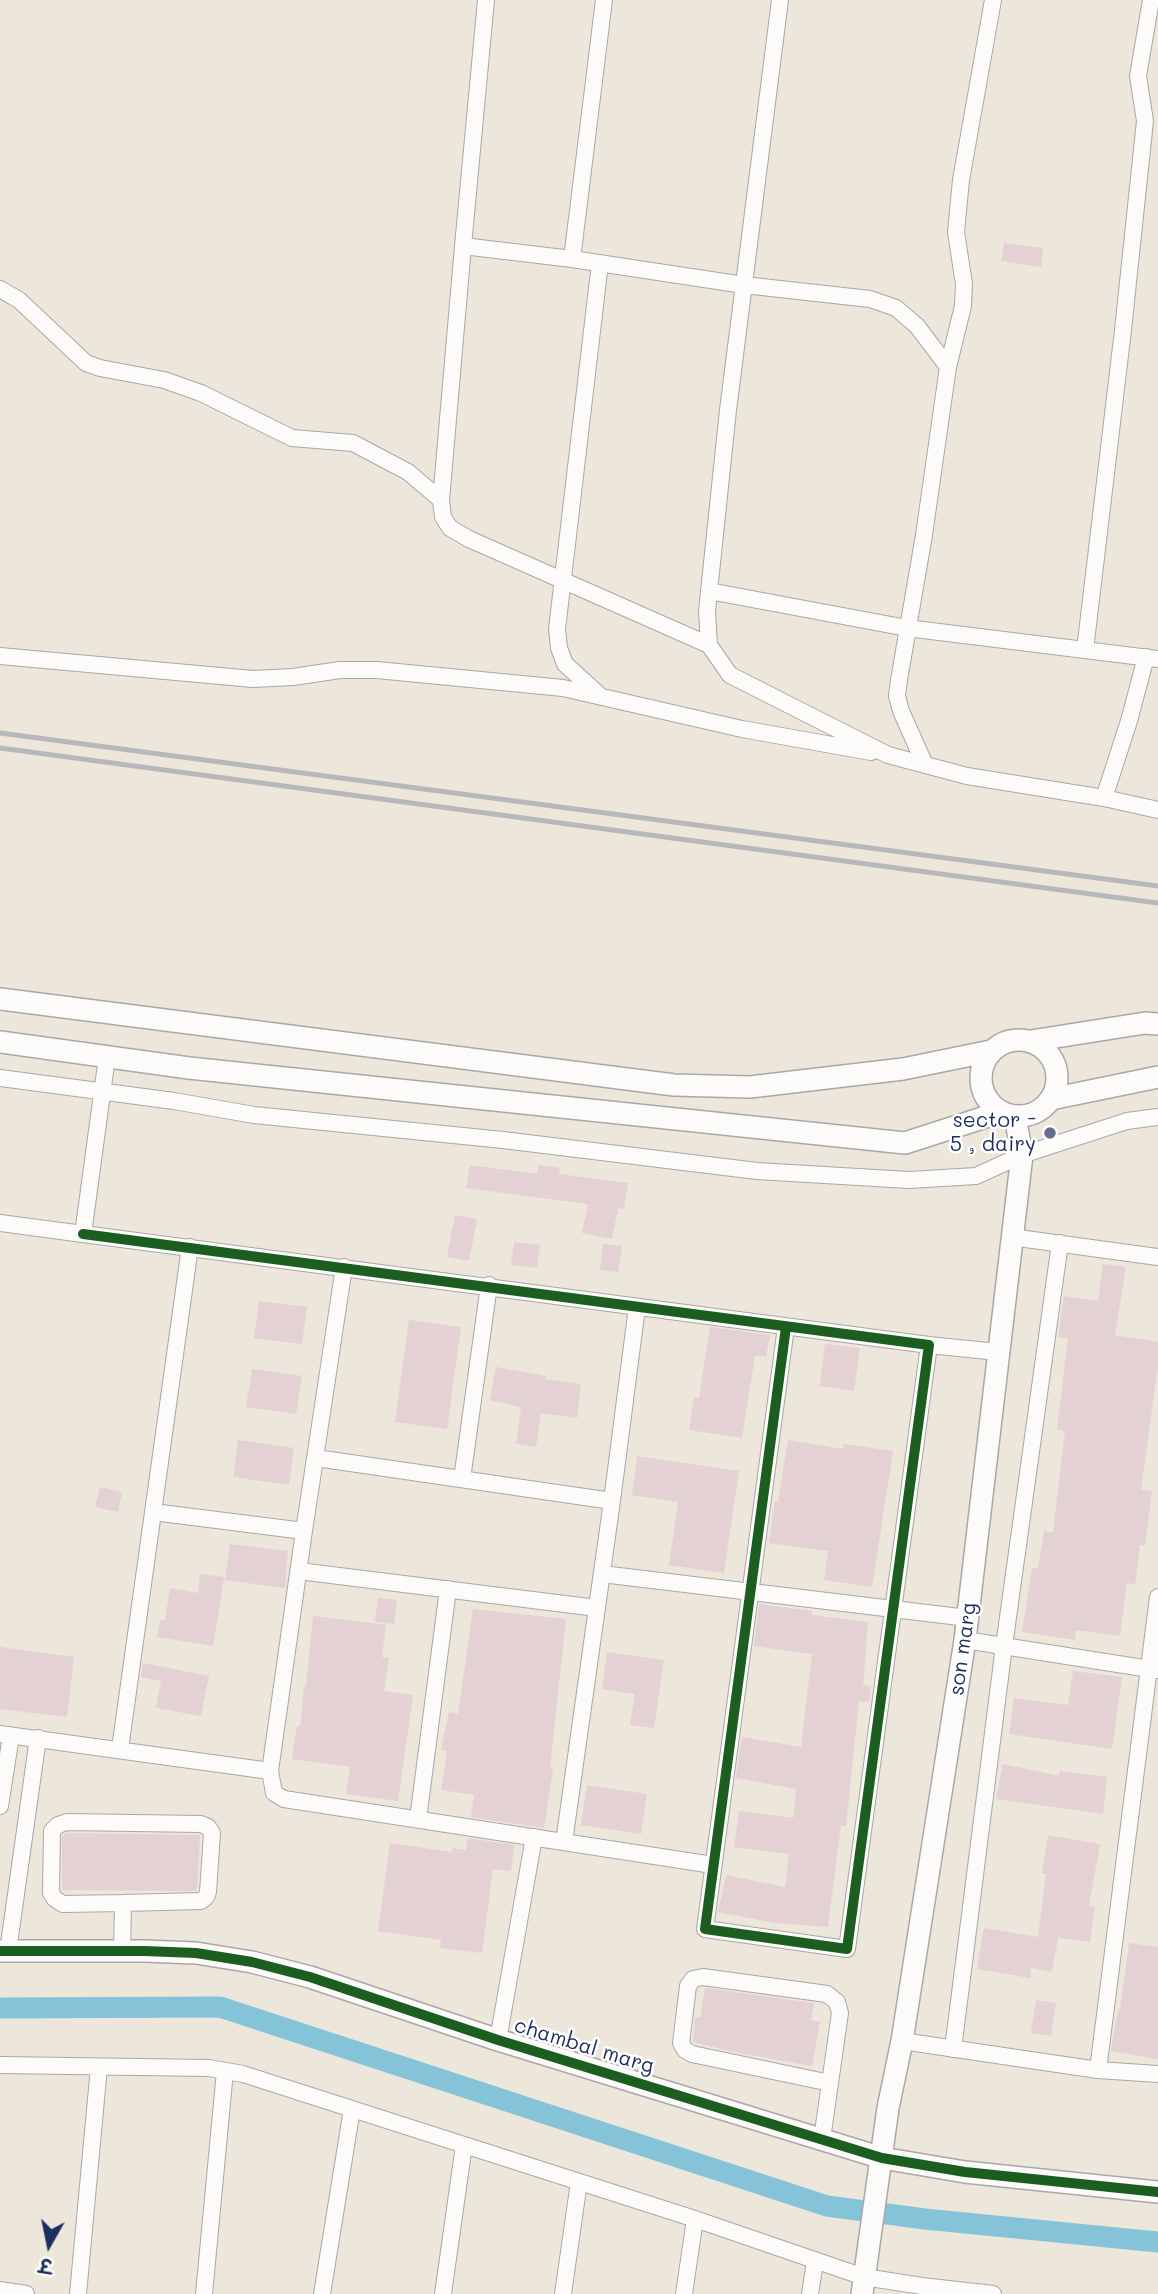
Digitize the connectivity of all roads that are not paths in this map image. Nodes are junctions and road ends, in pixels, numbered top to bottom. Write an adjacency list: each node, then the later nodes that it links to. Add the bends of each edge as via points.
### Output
1 (486, 0): 6 (street)
2 (604, 0): 7 (street)
3 (780, 0): 9 (street)
4 (993, 0): 11 (street, via 961,180 956,232 963,306)
5 (1151, 0): 17 (street, via 1138,76 1144,121 1123,330)
6 (463, 246): 7 (street); 12 (street)
7 (572, 259): 8 (street)
8 (600, 263): 9 (street); 13 (street)
9 (744, 285): 11 (street, via 870,299 895,308 917,326); 14 (street)
10 (0, 289): 12 (street, via 19,300 86,363 201,393 292,438 353,443 408,472)
11 (948, 367): 15 (street)
12 (440, 500): 13 (street, via 450,528)
13 (563, 579): 16 (street); 20 (street, via 559,648 565,664)
14 (709, 591): 15 (street); 16 (street)
15 (907, 628): 17 (street); 22 (street, via 897,695)
16 (709, 645): 21 (street, via 730,675)
17 (1085, 650): 19 (street)
18 (0, 656): 20 (street, via 253,679 377,670)
19 (1152, 658): 23 (street)
20 (599, 694): 21 (street, via 742,729)
21 (888, 755): 22 (street)
22 (925, 765): 23 (street)
23 (1104, 798): 24 (street)
24 (1158, 810)
25 (0, 999): 29 (street, via 674,1085 750,1087 903,1069)
26 (1158, 1024): 27 (street)
27 (1031, 1041): 29 (street, via 1017,1039); 34 (street, via 1043,1048 1058,1072)
28 (0, 1042): 30 (street)
29 (991, 1051): 35 (street, via 981,1077 983,1091 990,1103)
30 (107, 1057): 33 (street); 35 (street, via 905,1143)
31 (1158, 1077): 34 (street)
32 (0, 1079): 33 (street)
33 (104, 1093): 37 (street, via 254,1115 837,1177 909,1180 976,1176); 39 (street)
34 (1052, 1099): 35 (street, via 1029,1115)
35 (1008, 1114): 37 (street, son marg)
36 (1158, 1117): 37 (street, via 1127,1121)
37 (1022, 1155): 40 (street, son marg)
38 (0, 1223): 39 (street)
39 (83, 1234): 42 (street)
40 (1012, 1237): 41 (street); 49 (street, son marg)
41 (1060, 1243): 43 (street); 64 (street)
42 (190, 1247): 44 (street); 53 (street)
43 (1158, 1257)
44 (344, 1267): 45 (street); 50 (street)
45 (489, 1285): 46 (street); 51 (street)
46 (637, 1307): 47 (street); 52 (street)
47 (786, 1327): 48 (street); 58 (street)
48 (929, 1345): 49 (street); 61 (street)
49 (998, 1352): 62 (street, son marg)
50 (316, 1458): 51 (street); 54 (street)
51 (462, 1479): 52 (street)
52 (612, 1501): 56 (street)
53 (153, 1512): 54 (street); 68 (street)
54 (304, 1531): 55 (street)
55 (299, 1571): 57 (street); 69 (street)
56 (602, 1574): 58 (street); 60 (street)
57 (448, 1589): 60 (street); 71 (street)
58 (750, 1592): 61 (street); 74 (street)
59 (1158, 1597): 65 (street)
60 (597, 1608): 73 (street)
61 (893, 1610): 62 (street); 74 (street, via 847,1949 705,1929)
62 (968, 1618): 63 (street, son marg)
63 (965, 1640): 64 (street); 79 (street, son marg)
64 (1004, 1646): 65 (street); 80 (street)
65 (1153, 1670): 83 (street)
66 (5, 1735): 67 (street); 70 (street)
67 (38, 1738): 68 (street); 76 (street)
68 (120, 1749): 69 (street)
69 (270, 1771): 71 (street, via 274,1793 284,1799)
70 (0, 1806)
71 (418, 1819): 72 (street)
72 (534, 1837): 73 (street); 78 (street)
73 (564, 1842): 74 (street)
74 (713, 1865)
75 (123, 1903): 75 (street, via 201,1901 206,1897 212,1833 208,1827 58,1825 52,1831 51,1893 55,1899 63,1904); 77 (street)
76 (4, 1951): 77 (street, chambal marg)
77 (122, 1951): 78 (street, chambal marg, via 196,1953 252,1962)
78 (498, 2040): 88 (street, chambal marg)
79 (902, 2041): 80 (street); 90 (street, son marg)
80 (953, 2049): 83 (street)
81 (0, 2066): 82 (street)
82 (99, 2067): 84 (street); 99 (street)
83 (1098, 2070): 85 (street)
84 (225, 2071): 87 (street); 100 (street)
85 (1158, 2074)
86 (830, 2083): 86 (street, via 840,2013 827,1994 693,1979 688,1986 681,2043 685,2050); 88 (street)
87 (352, 2109): 89 (street); 101 (street)
88 (822, 2139): 90 (street, chambal marg)
89 (464, 2145): 91 (street); 102 (street)
90 (882, 2158): 92 (street, chambal marg, via 964,2172); 95 (street, son marg)
91 (579, 2182): 93 (street); 103 (street)
92 (1158, 2192)
93 (695, 2219): 94 (street); 104 (street)
94 (815, 2262): 95 (street); 105 (street)
95 (865, 2277): 97 (street)
96 (0, 2290): 98 (street)
97 (921, 2290): 106 (street)
98 (26, 2294)
99 (78, 2294)
100 (204, 2294)
101 (322, 2294)
102 (443, 2294)
103 (563, 2294)
104 (684, 2294)
105 (810, 2294)
106 (993, 2294)

